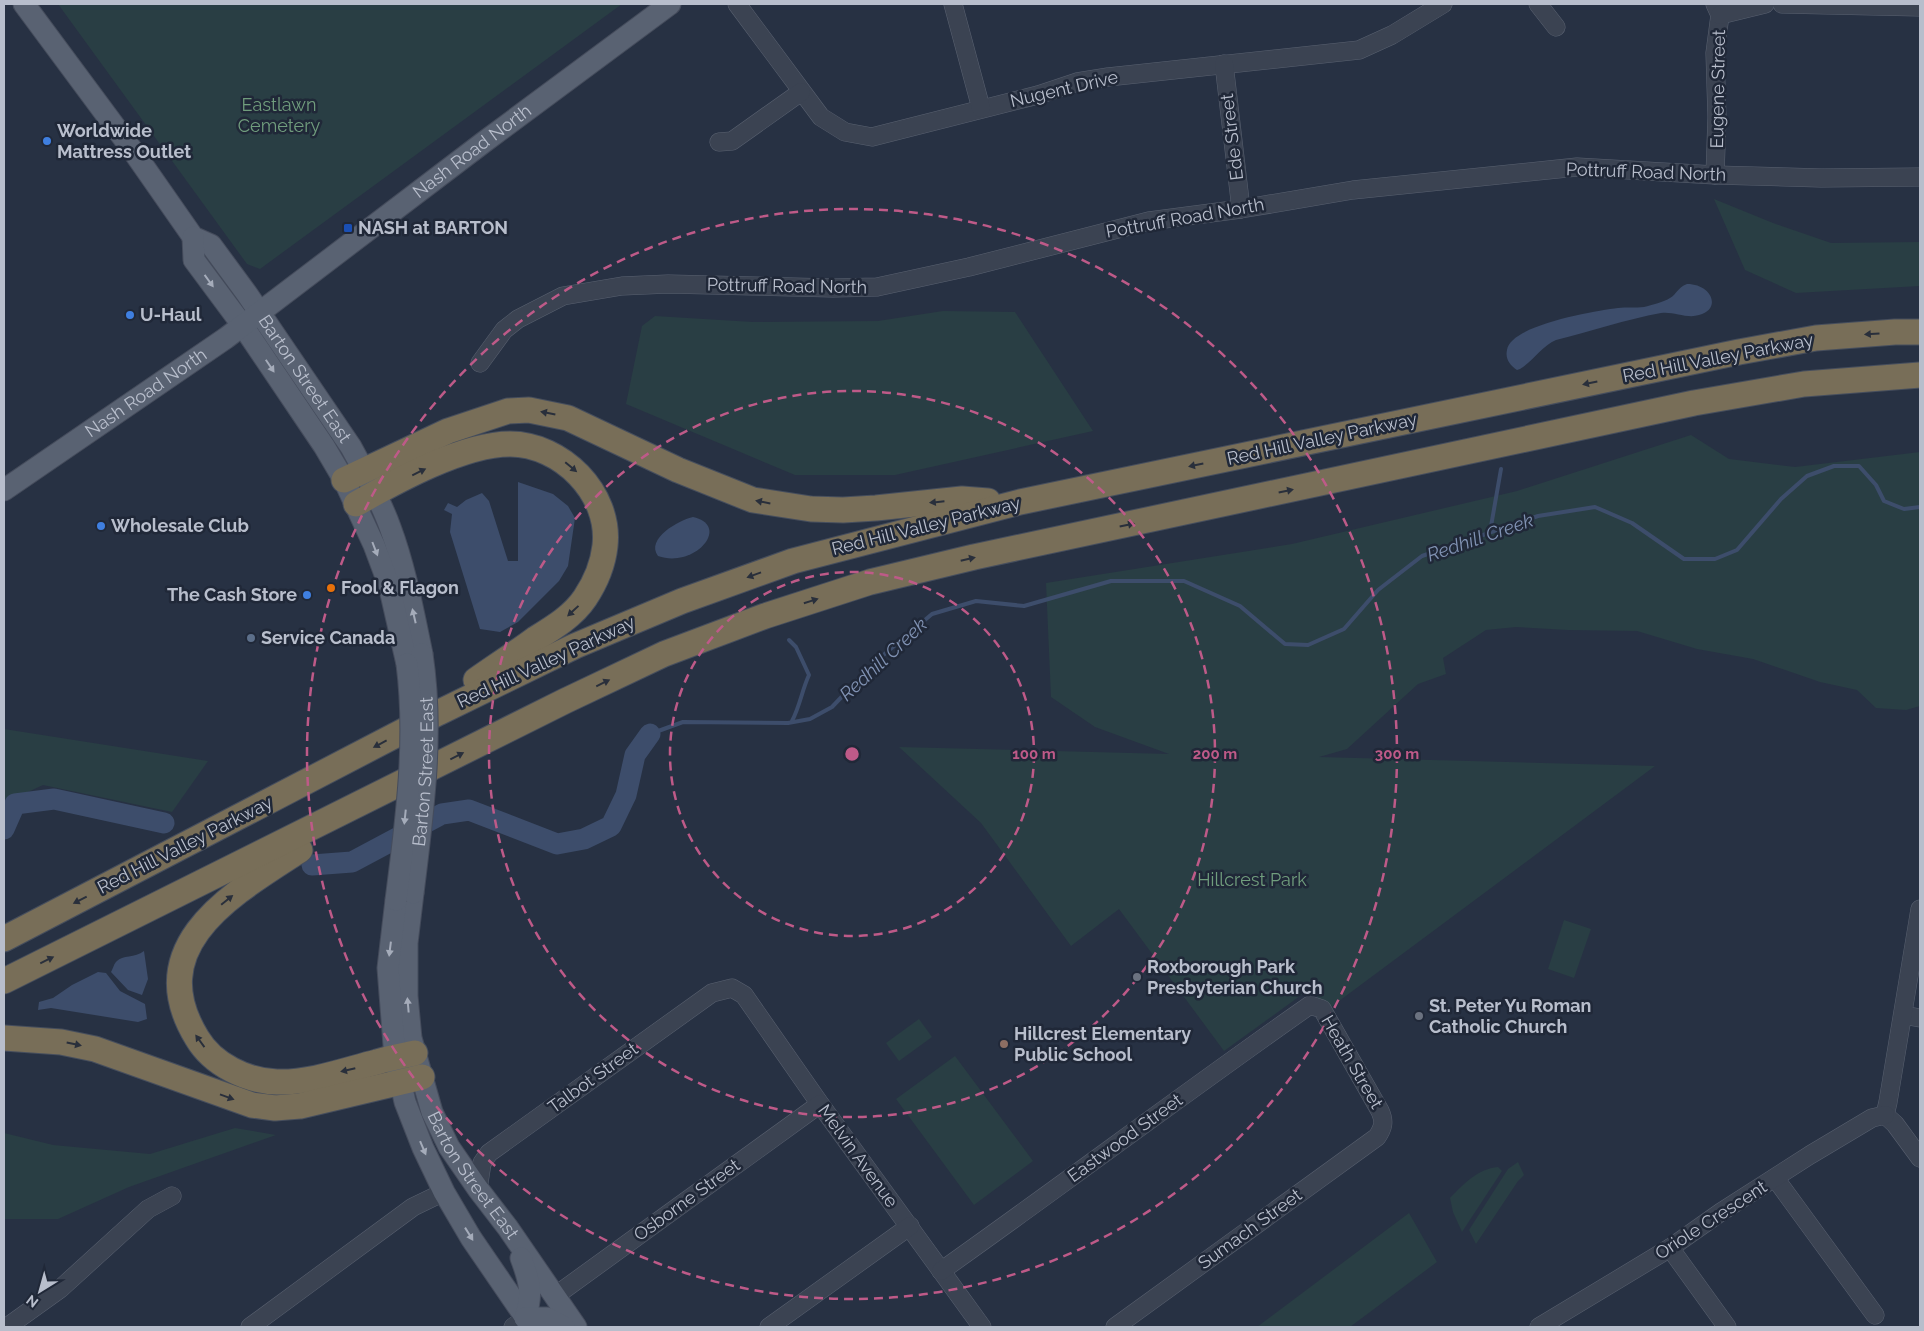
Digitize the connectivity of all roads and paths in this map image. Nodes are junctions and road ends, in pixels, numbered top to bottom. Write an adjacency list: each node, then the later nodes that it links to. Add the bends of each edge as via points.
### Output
1 (24, 4): 20 (main road, Barton Street East)
2 (670, 4): 21 (main road, Nash Road North)
3 (737, 4): 14 (street, Nugent Drive)
4 (953, 4): 15 (street)
5 (1442, 4): 13 (street, Nugent Drive, via 1392,36 1359,50)
6 (1538, 4): 12 (street)
7 (1765, 4): 11 (street)
8 (1782, 4): 9 (street)
9 (1894, 5): 10 (street)
10 (1920, 7)
11 (1718, 10): 17 (street, Eugene Street)
12 (1556, 27)
13 (1224, 64): 15 (street, Nugent Drive, via 1077,82); 19 (street, Ede Street)
14 (801, 92): 15 (street, Nugent Drive, via 821,117 845,132 872,137); 16 (street, via 732,142)
15 (981, 108)
16 (719, 142)
17 (1715, 175): 18 (street, Pottruff Road North); 19 (street, Pottruff Road North, via 1577,167 1353,190)
18 (1920, 177)
19 (1240, 209): 24 (street, Pottruff Road North, via 1149,220 969,267 877,286 668,284 622,286 563,296 518,319 504,330)
20 (193, 237): 21 (main road, Barton Street East, via 211,245); 22 (main road, Barton Street East, one-way to 22, via 194,260)
21 (260, 314): 22 (main road, Nash Road North); 26 (main road, Barton Street East, via 351,448)
22 (243, 326): 26 (main road, Barton Street East, one-way to 26, via 324,446); 27 (main road, Nash Road North)
23 (1920, 332): 29 (highway, Red Hill Valley Parkway, one-way to 29, via 1816,338 1739,352)
24 (480, 363)
25 (1920, 375): 31 (highway, one-way to 25, via 664,654 765,616 870,582 1694,403 1804,384)
26 (354, 475): 28 (main road, Barton Street East); 29 (highway, one-way to 26, via 962,500 843,510 763,502 685,473 568,418 529,410 508,411 448,430)
27 (4, 490)
28 (365, 499): 30 (highway, one-way to 30, via 436,463 492,445 511,444 530,446 562,460 589,487 600,510 605,545 598,575 580,604 556,626 469,684); 40 (main road, Barton Street East, bridge, via 390,527 405,578 428,736 422,825 405,896 411,1038)
29 (1020, 502): 30 (highway, Red Hill Valley Parkway, one-way to 30, via 793,561 747,577 575,646)
30 (438, 713): 33 (highway, Red Hill Valley Parkway, one-way to 33)
31 (351, 810): 34 (highway, one-way to 31); 40 (highway, one-way to 31, via 292,1081 253,1078 213,1058 191,1029 180,1002 185,954 209,916 247,884 324,834)
32 (1920, 909): 37 (street)
33 (4, 939)
34 (4, 981)
35 (732, 988): 42 (street, Melvin Avenue, via 744,995); 47 (street, Talbot Street, via 712,993 489,1153 482,1163)
36 (1310, 1005): 44 (street, Heath Street, via 1326,1013 1380,1111); 53 (street, Eastwood Street)
37 (1903, 1015): 38 (street); 43 (street)
38 (1920, 1018)
39 (4, 1038): 41 (highway, one-way to 41, via 61,1042 95,1049 252,1106 300,1106)
40 (405, 1056): 41 (main road, Barton Street East)
41 (412, 1080): 47 (main road, Barton Street East); 48 (main road, Barton Street East, one-way to 48, via 405,1102 422,1148)
42 (820, 1104): 50 (street, Melvin Avenue); 54 (street, Osborne Street)
43 (1885, 1115): 45 (street); 46 (street, Oriole Crescent, via 1872,1118)
44 (1383, 1128): 63 (street, Sumach Street, via 1377,1137)
45 (1920, 1158)
46 (1774, 1178): 52 (street, Oriole Crescent); 55 (street)
47 (478, 1189): 51 (main road, Barton Street East)
48 (444, 1192): 56 (main road, Barton Street East, one-way to 56); 58 (street, via 413,1207)
49 (172, 1196): 57 (street, via 148,1210 60,1289)
50 (910, 1226): 53 (street, Melvin Avenue); 61 (street)
51 (508, 1228): 54 (main road, Barton Street East); 56 (main road, via 530,1286 530,1302)
52 (1670, 1248): 64 (street, Oriole Crescent); 65 (street)
53 (941, 1271): 62 (street, Melvin Avenue)
54 (555, 1296): 60 (main road, Barton Street East)
55 (1875, 1316)
56 (523, 1324): 59 (main road, via 547,1318)
57 (6, 1327)
58 (250, 1327)
59 (564, 1327)
60 (576, 1327)
61 (769, 1327)
62 (982, 1327)
63 (1115, 1327)
64 (1538, 1327)
65 (1727, 1327)

